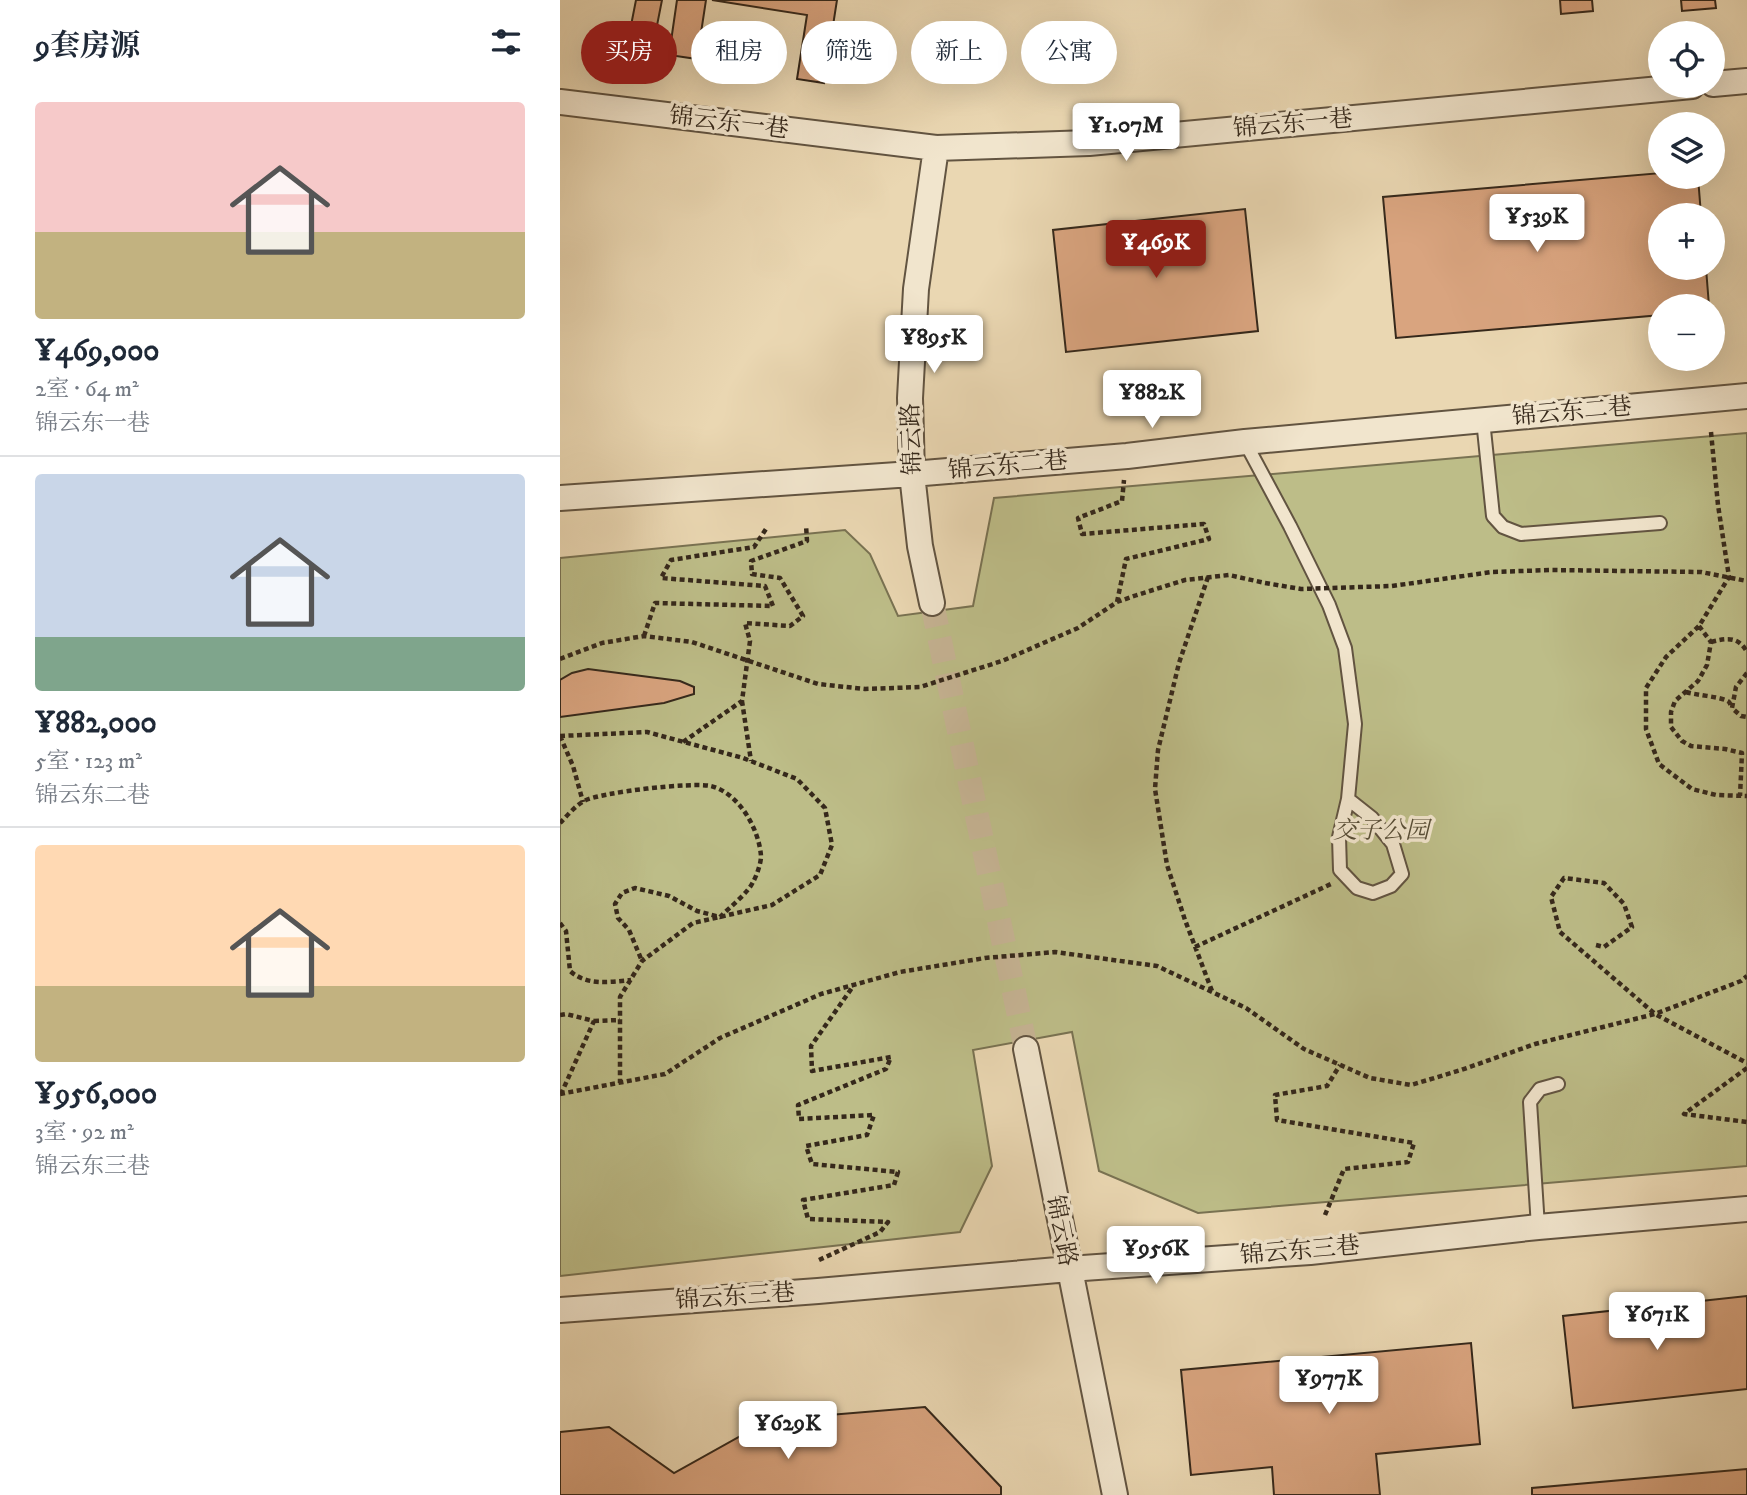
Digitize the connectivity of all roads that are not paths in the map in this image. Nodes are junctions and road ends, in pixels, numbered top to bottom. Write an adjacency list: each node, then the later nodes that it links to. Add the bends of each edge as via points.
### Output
1 (1747, 80): 2 (street)
2 (1725, 83)
3 (1648, 90): 5 (street, 锦云东一巷, via 1089,144)
4 (560, 102): 5 (street, 锦云东一巷)
5 (936, 148): 9 (street, 锦云路, via 916,289 910,398)
6 (1747, 396): 7 (street, 锦云东二巷)
7 (1483, 420): 8 (street, 锦云东二巷); 11 (lane, via 1493,516 1503,527 1521,534)
8 (1245, 442): 9 (street, 锦云东二巷); 13 (lane, via 1329,605 1345,648 1355,724)
9 (912, 474): 10 (street, 锦云东二巷); 12 (street, 锦云路)
10 (560, 498)
11 (1660, 523)
12 (932, 603)
13 (1349, 799): 13 (lane, via 1339,837 1340,870 1357,888 1373,893 1391,886 1402,874 1393,844)
14 (1026, 1049): 18 (street, 锦云路)
15 (1558, 1084): 17 (lane, via 1540,1089 1530,1102)
16 (1747, 1209): 17 (street, 锦云东三巷)
17 (1538, 1227): 18 (street, 锦云东三巷, via 1310,1252)
18 (1069, 1269): 19 (street, 锦云东三巷); 20 (street, 锦云路)
19 (560, 1310)
20 (1115, 1495)

